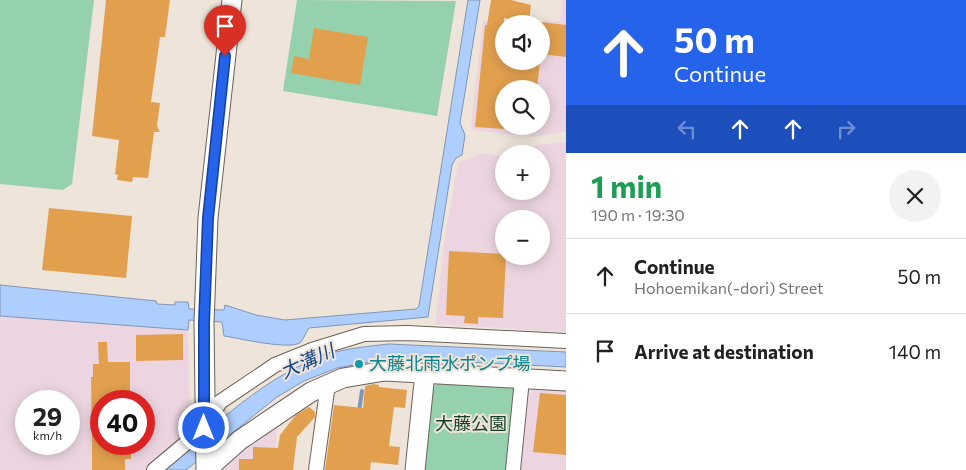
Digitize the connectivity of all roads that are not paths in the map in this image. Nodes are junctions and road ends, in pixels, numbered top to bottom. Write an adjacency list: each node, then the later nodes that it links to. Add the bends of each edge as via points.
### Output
1 (232, 0): 7 (street, via 208,218)
2 (566, 341): 7 (street, via 408,333 364,334 275,365 220,402)
3 (425, 373): 4 (street); 6 (street, via 385,371 343,378); 11 (street)
4 (522, 379): 5 (street); 12 (street)
5 (566, 381)
6 (328, 384): 8 (street, via 240,440); 10 (street)
7 (204, 431): 8 (street); 9 (street)
8 (206, 467)
9 (154, 470)
10 (316, 470)
11 (415, 470)
12 (513, 470)

